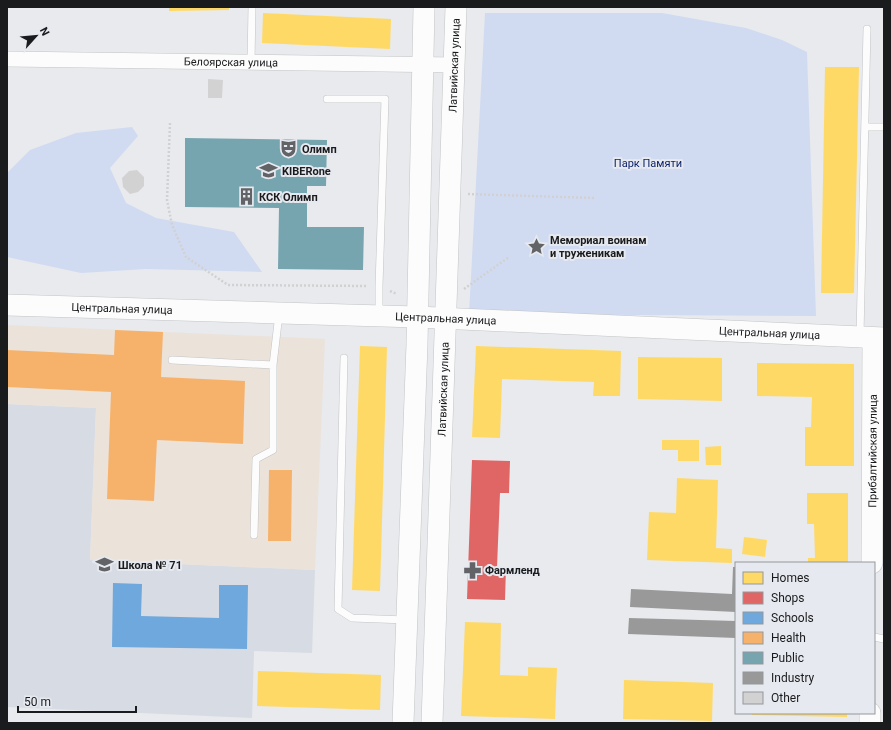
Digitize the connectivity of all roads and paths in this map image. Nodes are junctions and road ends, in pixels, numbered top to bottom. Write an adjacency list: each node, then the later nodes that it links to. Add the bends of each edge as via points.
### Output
1 (252, 7): 6 (lane)
2 (424, 7): 7 (street)
3 (456, 7): 8 (street, Латвийская улица)
4 (867, 29): 11 (lane)
5 (7, 59): 6 (street, Белоярская улица)
6 (251, 62): 7 (street, Белоярская улица)
7 (423, 64): 8 (street, Белоярская улица); 22 (street)
8 (455, 65): 23 (street, Латвийская улица)
9 (327, 99): 16 (lane, via 385,99)
10 (170, 123): 16 (path, via 167,200 172,225 186,257 228,285)
11 (865, 127): 12 (lane); 24 (lane)
12 (884, 127)
13 (467, 194): 14 (path)
14 (594, 198)
15 (509, 256): 17 (path)
16 (379, 286): 18 (path); 21 (lane)
17 (464, 289)
18 (397, 294)
19 (7, 305): 20 (street, Центральная улица)
20 (280, 312): 21 (street, Центральная улица); 27 (lane)
21 (379, 316): 22 (street, Центральная улица)
22 (417, 317): 23 (street, Центральная улица); 30 (street)
23 (445, 319): 24 (street, Центральная улица); 32 (street, Латвийская улица)
24 (872, 338): 29 (street, Прибалтийская улица)
25 (344, 358): 30 (lane, via 338,609 352,618)
26 (172, 360): 27 (lane)
27 (273, 365): 28 (lane, via 273,450 256,459)
28 (254, 535)
29 (872, 562)
30 (406, 620): 31 (street)
31 (403, 723)
32 (432, 723)

